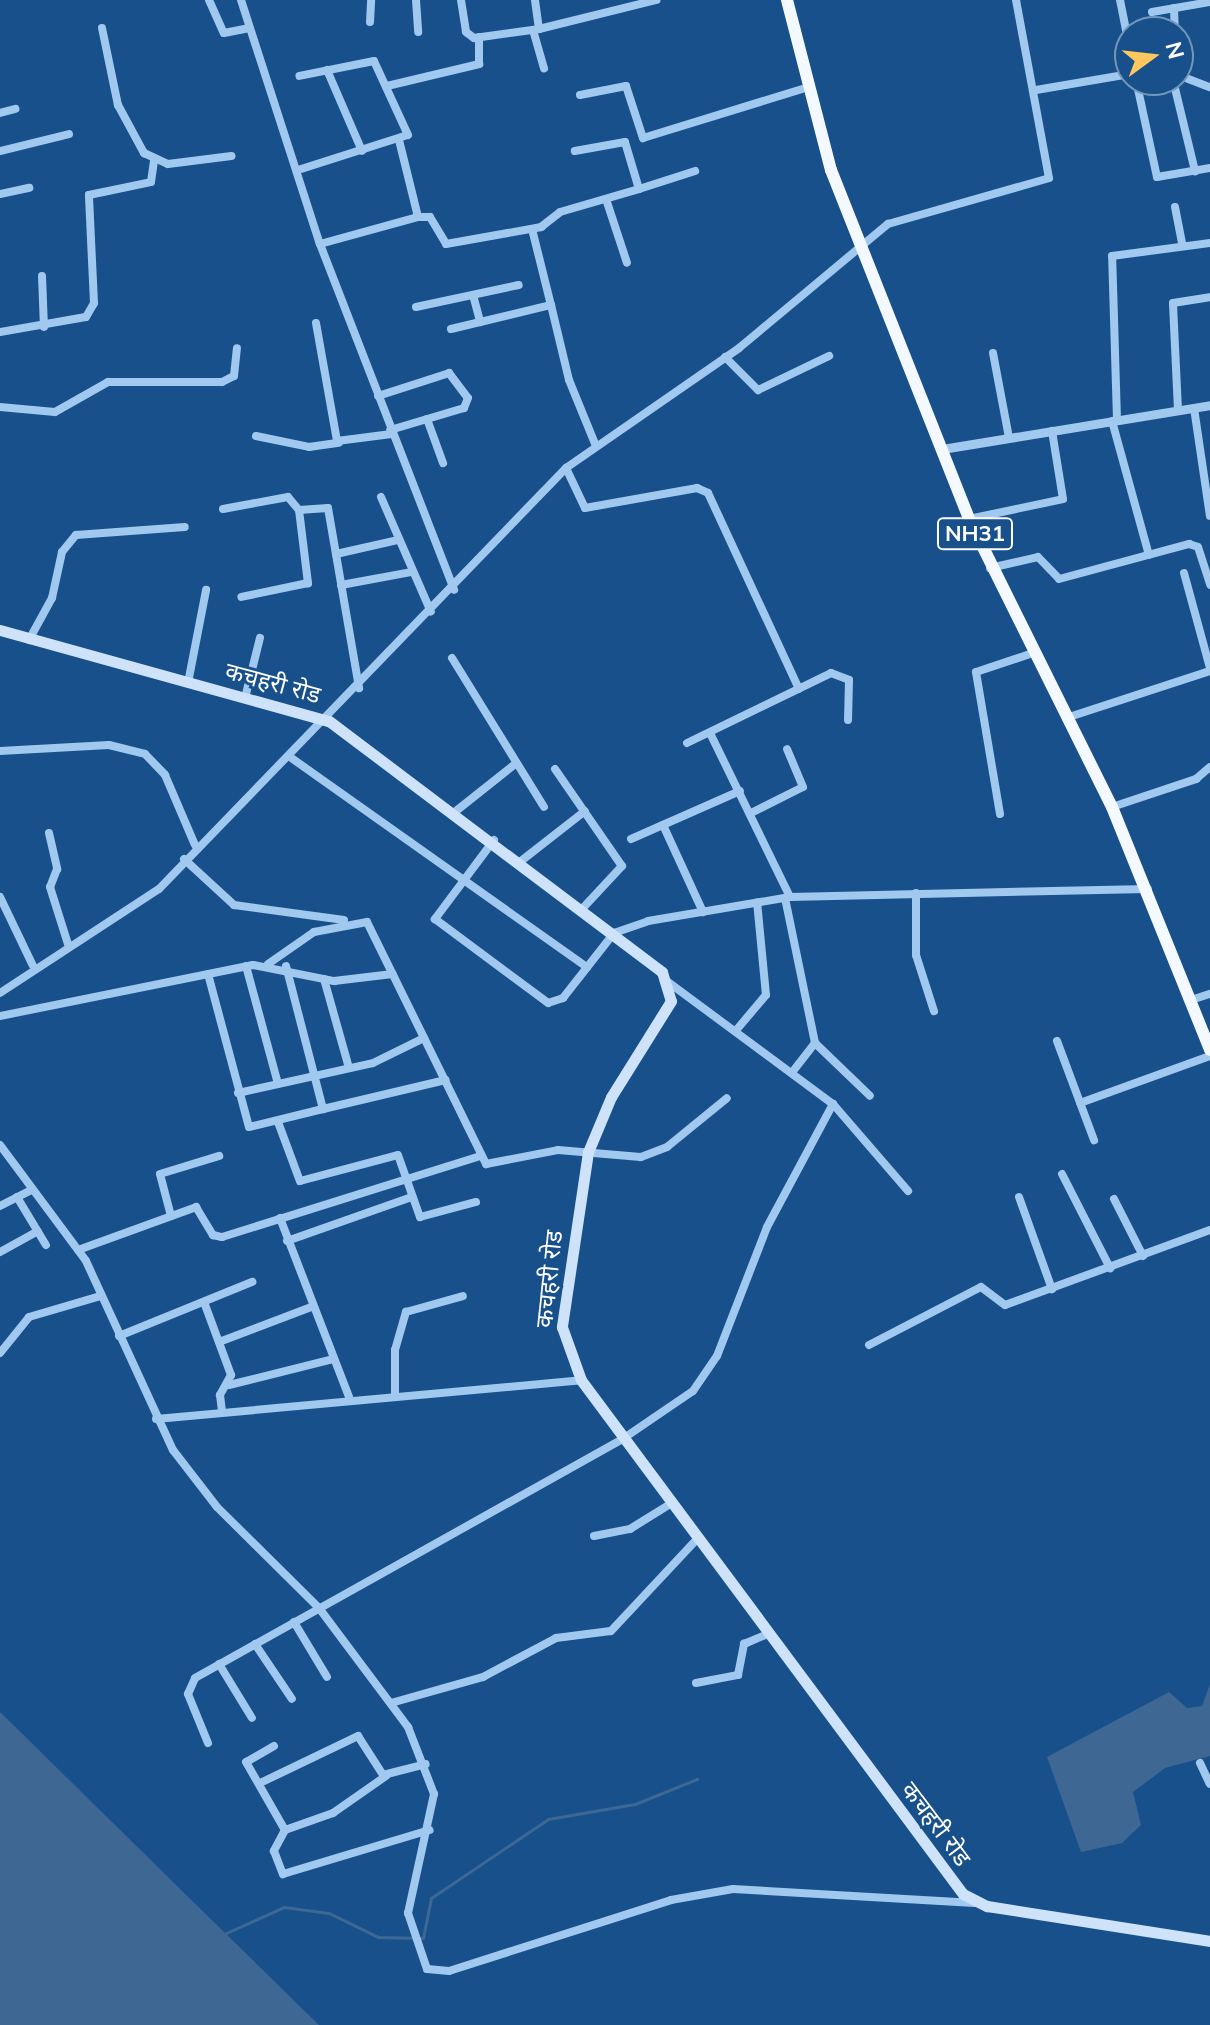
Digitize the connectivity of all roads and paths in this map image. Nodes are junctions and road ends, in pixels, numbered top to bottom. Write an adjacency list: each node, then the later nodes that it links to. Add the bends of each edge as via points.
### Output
1 (209, 0): 16 (street, via 224,33)
2 (241, 0): 16 (street)
3 (371, 0): 14 (street)
4 (416, 0): 18 (street)
5 (461, 0): 19 (street, via 467,35)
6 (535, 0): 17 (street)
7 (656, 0): 17 (street)
8 (787, 0): 25 (highway, NH31)
9 (1016, 0): 26 (street)
10 (1210, 2): 11 (street)
11 (1174, 8): 12 (street); 13 (street)
12 (1152, 12)
13 (1174, 16)
14 (370, 22)
15 (102, 28): 38 (street, via 122,116)
16 (250, 28): 40 (street)
17 (536, 29): 19 (street); 20 (street)
18 (418, 32)
19 (479, 37): 24 (street, via 479,64)
20 (544, 68)
21 (327, 70): 22 (street); 24 (street, via 374,61); 35 (street)
22 (299, 76)
23 (1114, 77): 26 (street)
24 (387, 86): 33 (street, via 408,135)
25 (806, 88): 27 (street, via 643,138 626,86); 53 (highway, NH31)
26 (1036, 90): 53 (street, via 1049,178 905,215)
27 (580, 95)
28 (1139, 96): 42 (street, via 1155,174)
29 (1177, 96): 42 (street)
30 (15, 109): 31 (street)
31 (0, 113)
32 (69, 134): 34 (street)
33 (399, 140): 35 (street); 48 (street)
34 (0, 151)
35 (362, 151): 40 (street)
36 (575, 151): 44 (street, via 625,142)
37 (231, 156): 38 (street)
38 (154, 161): 63 (street, via 151,182 92,190 87,222 94,303 86,317)
39 (1210, 168): 42 (street)
40 (298, 170): 51 (street)
41 (695, 171): 44 (street)
42 (1195, 171)
43 (29, 188): 45 (street)
44 (639, 189): 46 (street)
45 (0, 194)
46 (606, 199): 49 (street); 54 (street)
47 (1175, 207): 52 (street)
48 (418, 217): 49 (street, via 430,217 444,244); 51 (street)
49 (532, 229): 59 (street)
50 (1210, 243): 52 (street)
51 (320, 244): 70 (street)
52 (1182, 244): 76 (street, via 1112,256)
53 (861, 247): 69 (street); 83 (highway, NH31)
54 (627, 263)
55 (42, 276): 63 (street)
56 (519, 285): 57 (street)
57 (473, 295): 60 (street); 61 (street)
58 (1210, 297): 74 (street, via 1173,303)
59 (551, 305): 61 (street); 82 (street, via 569,380)
60 (416, 307)
61 (480, 322): 64 (street)
62 (316, 323): 81 (street)
63 (44, 327): 65 (street)
64 (451, 329)
65 (0, 332)
66 (237, 348): 72 (street, via 234,376 222,382 108,382 55,412)
67 (993, 353): 80 (street)
68 (829, 356): 69 (street, via 758,390)
69 (725, 357): 82 (street)
70 (378, 396): 75 (street, via 453,373 467,405); 78 (street)
71 (1210, 405): 73 (street)
72 (0, 407)
73 (1194, 408): 74 (street); 85 (street)
74 (1178, 410): 76 (street)
75 (427, 419): 78 (street); 84 (street)
76 (1115, 420): 77 (street); 95 (street)
77 (1052, 431): 80 (street); 91 (street, via 1063,499)
78 (391, 432): 81 (street); 102 (street)
79 (256, 436): 81 (street, via 309,447)
80 (1009, 438): 83 (street)
81 (339, 443)
82 (596, 446): 86 (street)
83 (942, 449): 91 (highway, NH31)
84 (443, 463)
85 (1207, 465): 90 (street)
86 (566, 468): 102 (street); 113 (street, via 585,508 697,488 708,493)
87 (381, 497): 93 (street)
88 (223, 509): 89 (street, via 288,497)
89 (299, 510): 94 (street, via 328,508); 103 (street, via 308,583)
90 (1210, 516)
91 (969, 519): 96 (highway, NH31)
92 (185, 527): 107 (street, via 76,535 62,552 52,598)
93 (398, 540): 94 (street); 97 (street)
94 (336, 554): 99 (street)
95 (1149, 555): 96 (street, via 1059,579 1038,557); 100 (street, via 1196,544)
96 (989, 568): 108 (highway, NH31)
97 (411, 572): 99 (street); 104 (street)
98 (1184, 573): 110 (street)
99 (341, 585): 112 (street)
100 (1210, 585)
101 (206, 590): 111 (street)
102 (454, 590): 104 (street)
103 (241, 597)
104 (431, 612): 112 (street)
105 (0, 630): 107 (main road, कचहरी रोड)
106 (260, 638): 114 (street)
107 (28, 641): 111 (main road, कचहरी रोड)
108 (1033, 653): 115 (highway, NH31); 132 (street, via 976,672)
109 (452, 658): 123 (street)
110 (1210, 669): 115 (street)
111 (188, 683): 114 (main road, कचहरी रोड)
112 (359, 688): 117 (street)
113 (799, 689): 116 (street, via 831,673 846,677); 118 (street)
114 (245, 698): 117 (main road, कचहरी रोड)
115 (1066, 718): 128 (highway, NH31)
116 (848, 720)
117 (329, 721): 122 (street); 129 (main road, कचहरी रोड)
118 (710, 733): 119 (street); 126 (street)
119 (687, 743)
120 (787, 749): 131 (street, via 803,787)
121 (0, 751): 137 (street, via 109,745 145,754 165,775)
122 (290, 757): 137 (street); 140 (street)
123 (515, 764): 127 (street); 129 (street)
124 (1210, 767): 128 (street, via 1196,779)
125 (555, 769): 130 (street)
126 (740, 791): 131 (street); 133 (street)
127 (544, 807)
128 (1112, 807): 141 (highway, NH31)
129 (456, 811): 136 (main road, कचहरी रोड)
130 (585, 811): 139 (street); 146 (street, via 622,866)
131 (751, 813): 144 (street)
132 (1000, 814)
133 (663, 825): 135 (street); 147 (street)
134 (49, 833): 150 (street, via 57,869 50,887)
135 (631, 839)
136 (494, 840): 139 (main road, कचहरी रोड); 140 (street)
137 (195, 845): 138 (street)
138 (184, 859): 148 (street, via 234,905); 150 (street, via 146,899)
139 (521, 861): 146 (main road, कचहरी रोड)
140 (461, 879): 155 (street); 155 (street, via 435,919 542,1000 563,998)
141 (1149, 889): 142 (street); 162 (highway, NH31)
142 (916, 893): 144 (street); 163 (street, via 916,955)
143 (0, 897): 152 (street)
144 (788, 898): 145 (street); 168 (street)
145 (757, 902): 147 (street); 165 (street, via 766,995)
146 (583, 908): 149 (main road, कचहरी रोड)
147 (703, 912): 149 (street)
148 (348, 921): 151 (street, via 287,945); 157 (street, via 367,922)
149 (614, 933): 155 (street); 159 (main road, कचहरी रोड)
150 (68, 944): 152 (street)
151 (268, 964): 153 (street); 154 (street)
152 (33, 966): 160 (street)
153 (246, 966): 156 (street); 174 (street)
154 (286, 966): 158 (street); 172 (street)
155 (587, 967)
156 (208, 974): 164 (street); 175 (street)
157 (393, 974): 158 (street); 166 (street)
158 (324, 979): 170 (street)
159 (668, 982): 165 (street); 184 (main road, कचहरी रोड, via 671,1001 611,1097)
160 (0, 993)
161 (1210, 994): 162 (street)
162 (1191, 1000): 169 (highway, NH31)
163 (934, 1011)
164 (0, 1016)
165 (738, 1028): 171 (street)
166 (424, 1038): 170 (street); 173 (street)
167 (1057, 1041): 178 (street)
168 (815, 1043): 171 (street); 176 (street)
169 (1210, 1053): 178 (street)
170 (349, 1068): 172 (street)
171 (793, 1071): 179 (street)
172 (314, 1075): 174 (street); 180 (street)
173 (446, 1080): 180 (street); 186 (street)
174 (278, 1084): 175 (street)
175 (238, 1093): 181 (street, via 249,1127)
176 (870, 1096)
177 (727, 1098): 184 (street, via 654,1153)
178 (1080, 1103): 182 (street)
179 (833, 1104): 190 (street); 224 (street, via 767,1227 707,1375)
180 (323, 1109): 181 (street)
181 (278, 1122): 188 (street, via 300,1181 398,1155)
182 (1094, 1140)
183 (0, 1145): 189 (street)
184 (588, 1152): 186 (street, via 549,1150 486,1164); 218 (main road, कचहरी रोड, via 562,1327)
185 (219, 1156): 197 (street, via 160,1174)
186 (480, 1156): 188 (street)
187 (1062, 1174): 206 (street)
188 (407, 1177): 192 (street); 198 (street)
189 (32, 1190): 191 (street); 203 (street)
190 (908, 1191)
191 (17, 1197): 196 (street); 200 (street)
192 (412, 1197): 195 (street, via 423,1217); 201 (street)
193 (1019, 1197): 208 (street)
194 (1114, 1199): 205 (street)
195 (476, 1202)
196 (0, 1206)
197 (171, 1216): 198 (street, via 200,1209 216,1237); 203 (street)
198 (280, 1218): 201 (street)
199 (1210, 1230): 205 (street)
200 (38, 1231): 202 (street); 204 (street)
201 (287, 1241): 212 (street)
202 (46, 1245)
203 (78, 1250): 209 (street)
204 (0, 1252)
205 (1143, 1256): 206 (street)
206 (1110, 1268): 208 (street)
207 (252, 1282): 211 (street)
208 (1052, 1289): 215 (street, via 1005,1305 981,1287)
209 (101, 1296): 213 (street); 216 (street, via 29,1317)
210 (463, 1296): 220 (street, via 406,1312 395,1350)
211 (204, 1302): 213 (street); 214 (street)
212 (311, 1307): 214 (street); 217 (street)
213 (119, 1336): 223 (street)
214 (219, 1342): 219 (street)
215 (869, 1345)
216 (0, 1353)
217 (333, 1359): 219 (street); 221 (street)
218 (581, 1380): 220 (street); 224 (main road, कचहरी रोड)
219 (228, 1385): 222 (street, via 220,1395)
220 (395, 1395): 221 (street)
221 (350, 1399): 222 (street)
222 (222, 1412): 223 (street)
223 (156, 1419): 228 (street, via 217,1507)
224 (624, 1438): 225 (main road, कचहरी रोड); 228 (street)
225 (672, 1503): 226 (street, via 630,1529); 227 (main road, कचहरी रोड)
226 (594, 1536)
227 (698, 1538): 230 (main road, कचहरी रोड); 236 (street, via 611,1631 556,1638 483,1677)
228 (319, 1608): 229 (street); 236 (street)
229 (294, 1622): 231 (street); 233 (street)
230 (768, 1634): 234 (street, via 744,1644 738,1675); 247 (main road, कचहरी रोड, via 949,1880)
231 (255, 1644): 232 (street); 235 (street)
232 (219, 1664): 237 (street); 238 (street, via 187,1688)
233 (327, 1677)
234 (696, 1683)
235 (292, 1699)
236 (391, 1703): 241 (street)
237 (252, 1718)
238 (208, 1743)
239 (274, 1746): 243 (street, via 247,1759)
240 (1200, 1763): 244 (street)
241 (426, 1764): 242 (street); 246 (street, via 434,1794)
242 (386, 1776): 243 (street, via 361,1736); 245 (street, via 333,1813)
243 (260, 1783): 245 (street)
244 (1210, 1784)
245 (285, 1830): 246 (street, via 274,1851 287,1875)
246 (430, 1830): 247 (street, via 409,1927 427,1969 449,1971 671,1900 733,1889)
247 (975, 1903): 248 (main road)
248 (1210, 1941)

